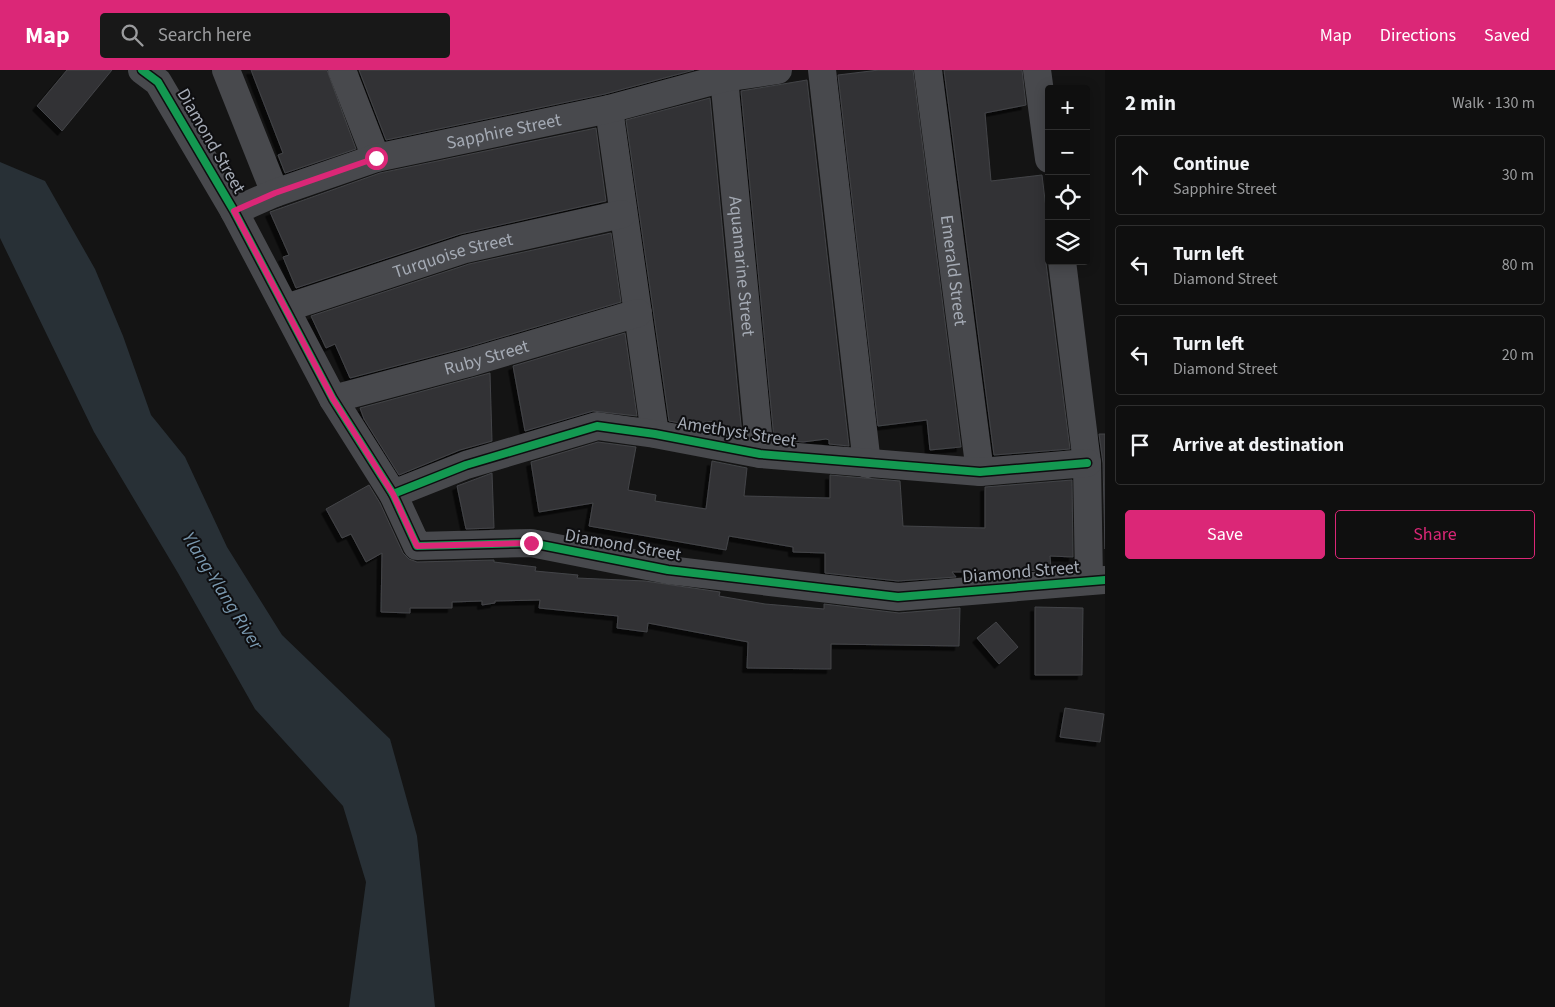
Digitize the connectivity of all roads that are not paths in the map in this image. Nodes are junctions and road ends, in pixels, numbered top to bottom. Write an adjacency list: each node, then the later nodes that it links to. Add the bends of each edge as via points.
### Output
1 (142, 70): 13 (street, Diamond Street, via 158,82)
2 (226, 70): 12 (street)
3 (342, 70): 11 (street)
4 (778, 70): 8 (street, Sapphire Street)
5 (822, 70): 22 (street)
6 (928, 70): 23 (street, Emerald Street)
7 (1037, 70): 10 (street)
8 (724, 78): 9 (street, Sapphire Street); 20 (street, Aquamarine Street)
9 (609, 109): 11 (street, Sapphire Street); 14 (street)
10 (1045, 130)
11 (376, 158): 12 (street, Sapphire Street)
12 (275, 193): 13 (street, Sapphire Street)
13 (234, 211): 16 (street, Diamond Street)
14 (622, 214): 16 (street, Turquoise Street, via 464,249); 17 (street)
15 (1062, 265): 21 (street, Diamond Street)
16 (286, 308): 18 (street, Diamond Street)
17 (638, 313): 18 (street, Ruby Street); 19 (street)
18 (333, 399): 24 (street, Diamond Street)
19 (655, 434): 20 (street, Amethyst Street); 24 (street, Amethyst Street, via 597,426 466,465)
20 (760, 454): 22 (street, Amethyst Street)
21 (1087, 463): 23 (street, Amethyst Street); 25 (street, Diamond Street)
22 (868, 464): 23 (street, Amethyst Street)
23 (980, 472)
24 (393, 494): 25 (street, Diamond Street, via 417,546 531,543 668,570 898,597)
25 (1097, 581)

